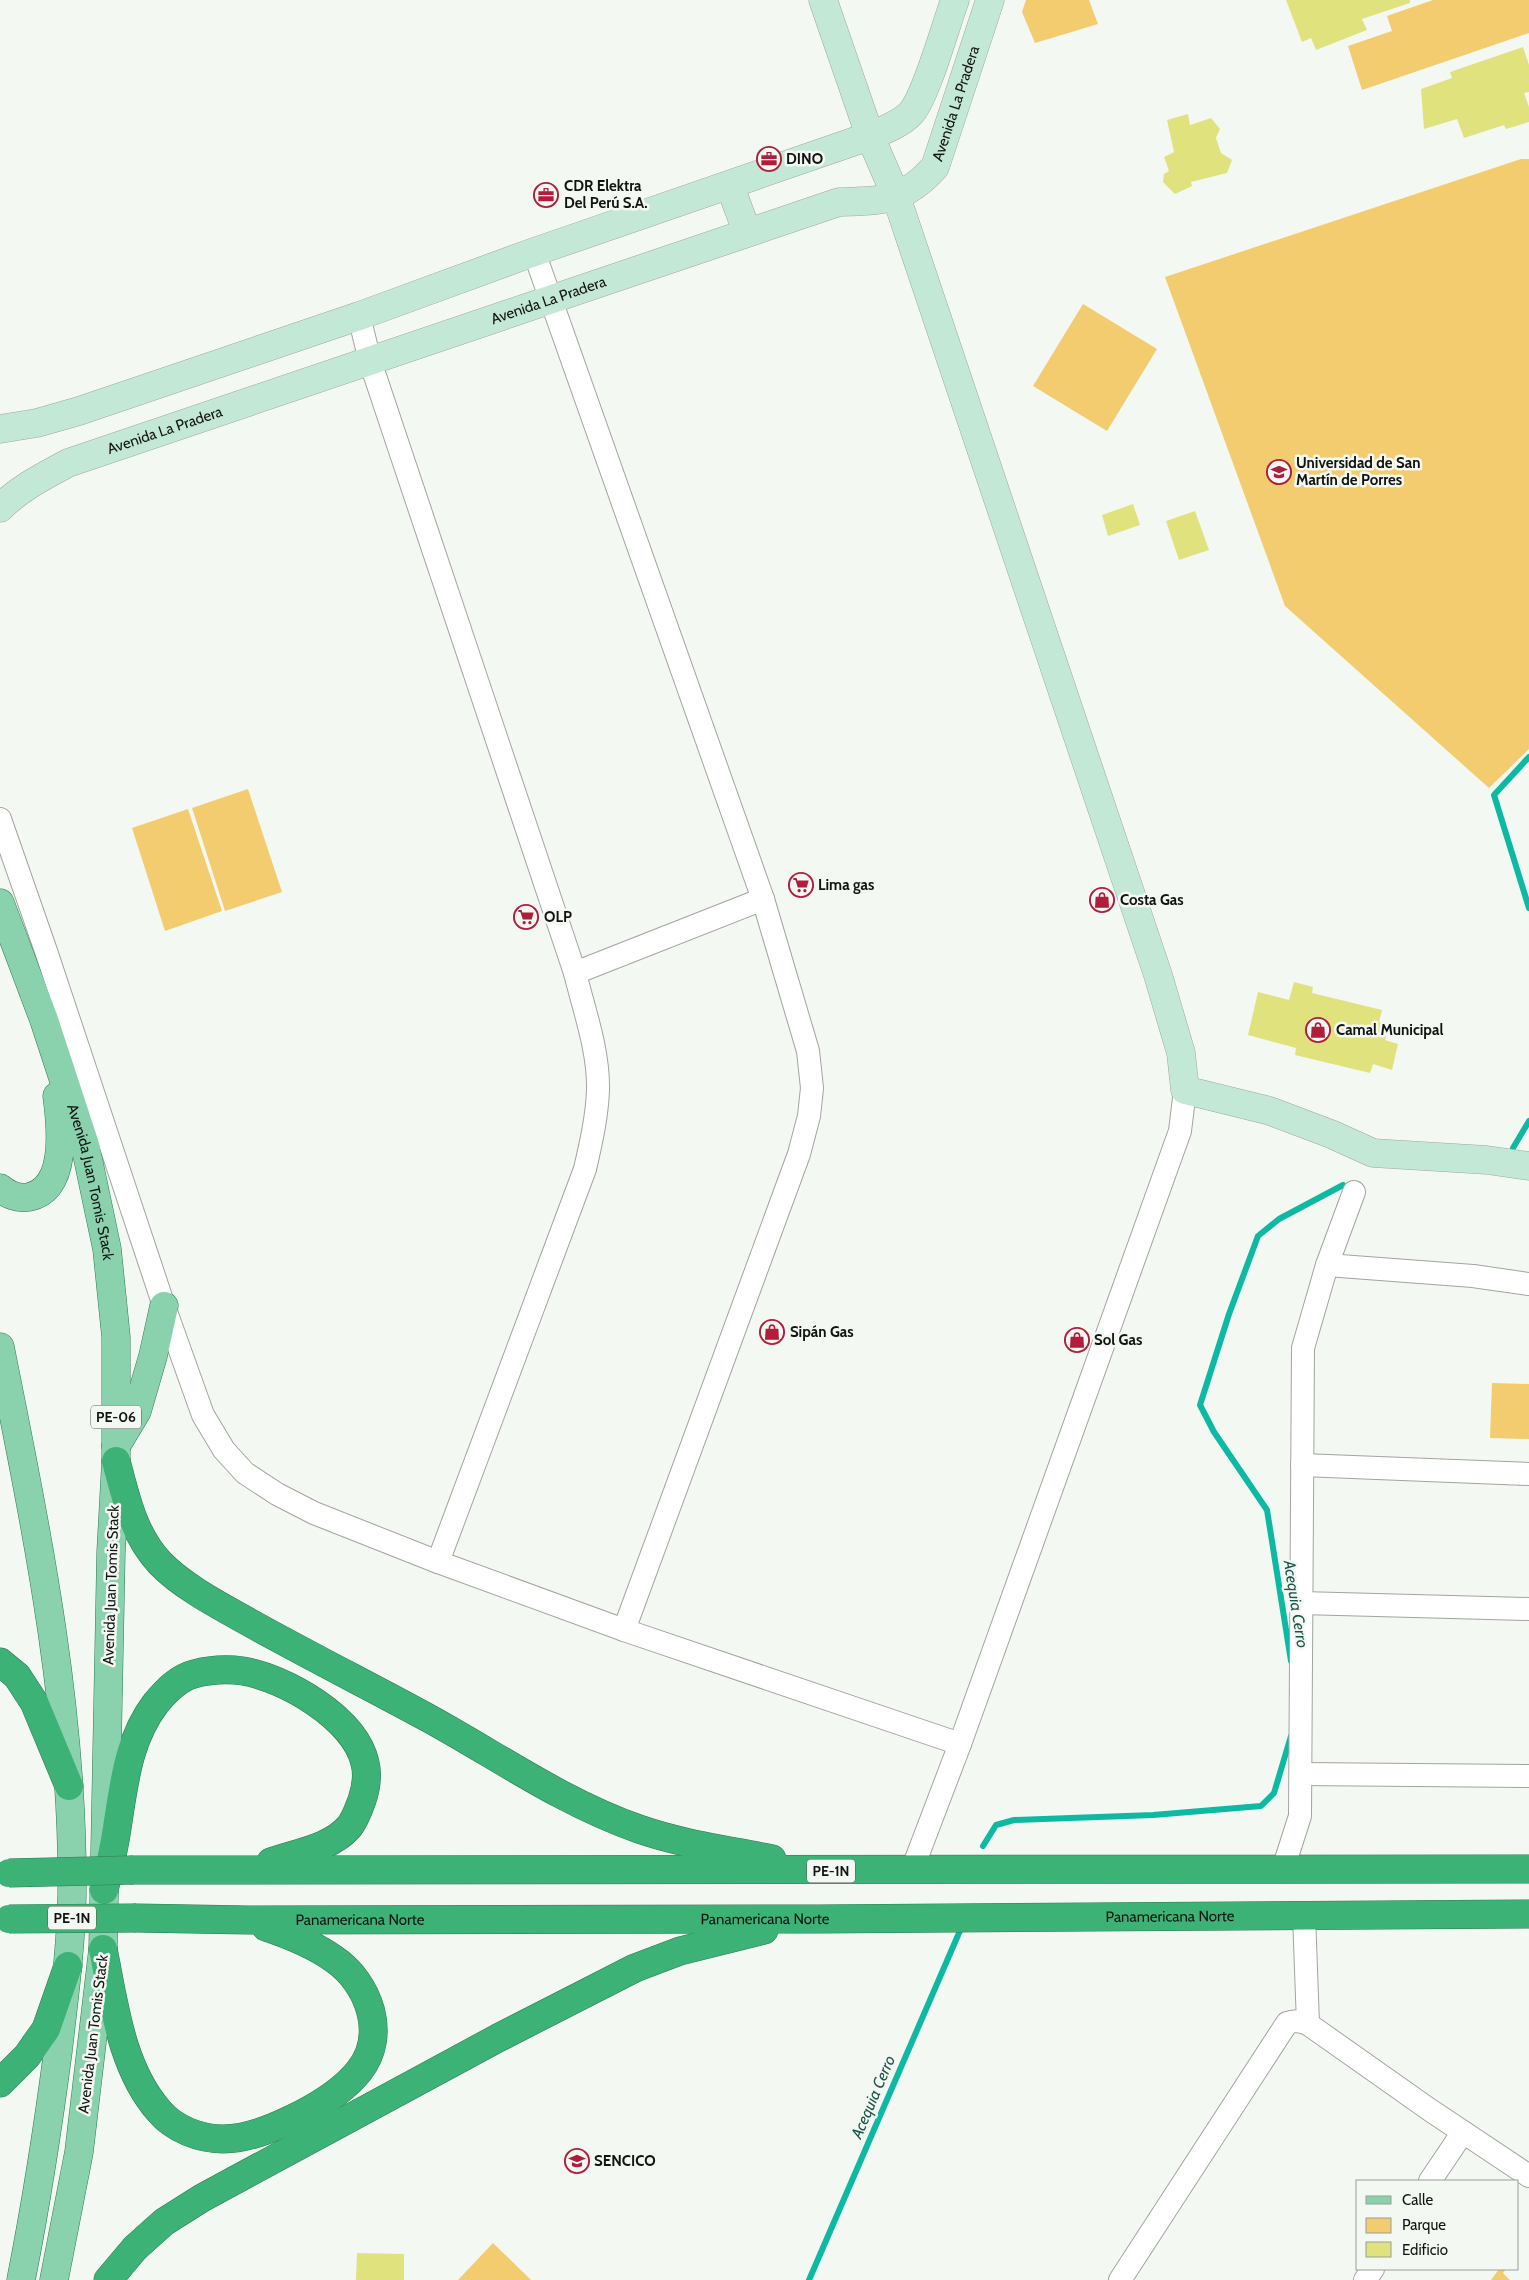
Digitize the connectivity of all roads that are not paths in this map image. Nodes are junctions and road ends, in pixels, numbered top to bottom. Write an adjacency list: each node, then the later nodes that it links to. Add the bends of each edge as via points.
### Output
1 (823, 0): 6 (street)
2 (955, 0): 4 (street)
3 (990, 0): 5 (street, Avenida La Pradera)
4 (912, 113): 5 (street); 6 (street)
5 (947, 132): 8 (street, Avenida La Pradera, via 935,167 920,184)
6 (870, 136): 7 (street); 8 (street)
7 (730, 186): 9 (street); 10 (street)
8 (896, 196): 9 (street, Avenida La Pradera, via 874,201 839,202); 21 (street, via 1158,975 1181,1053)
9 (747, 232): 11 (street, Avenida La Pradera)
10 (534, 252): 11 (street); 12 (street)
11 (550, 301): 13 (street, Avenida La Pradera); 17 (street)
12 (359, 316): 13 (street); 14 (street, via 79,411 37,423)
13 (370, 361): 15 (street, Avenida La Pradera, via 68,463 12,496); 19 (street)
14 (0, 428)
15 (0, 508)
16 (0, 820): 27 (street, Avenida Juan Tomis Stack)
17 (763, 899): 19 (street); 35 (street, via 808,1051 812,1088 809,1116 799,1154)
18 (0, 903): 20 (main road, Avenida Juan Tomis Stack / PE-06)
19 (575, 973): 32 (street, via 595,1056 598,1088 595,1122 584,1169)
20 (44, 1020): 23 (main road, via 60,1123 60,1151 55,1172 47,1186 36,1195 20,1198 8,1195); 29 (main road, Avenida Juan Tomis Stack / PE-06, via 84,1145 107,1249 116,1337)
21 (1185, 1090): 22 (street, via 1270,1111 1373,1154 1487,1160); 37 (street, via 1180,1131)
22 (1529, 1166)
23 (0, 1188)
24 (1354, 1192): 25 (street)
25 (1327, 1265): 26 (street, via 1473,1276); 30 (street, via 1303,1348)
26 (1529, 1284)
27 (164, 1306): 29 (main road, via 137,1411); 32 (street, Avenida Juan Tomis Stack, via 203,1415 224,1450 244,1473 314,1513)
28 (0, 1347): 40 (main road, via 49,1606)
29 (116, 1454): 45 (highway, via 132,1519 144,1544 161,1564 236,1615 600,1814 672,1839); 47 (main road, Avenida Juan Tomis Stack / PE-06)
30 (1302, 1465): 31 (street); 33 (street)
31 (1529, 1474)
32 (438, 1562): 35 (street, Avenida Juan Tomis Stack)
33 (1300, 1604): 34 (street); 38 (street)
34 (1529, 1609)
35 (624, 1630): 37 (street, Avenida Juan Tomis Stack)
36 (0, 1662): 40 (highway, via 17,1676 34,1702)
37 (960, 1744): 44 (street)
38 (1302, 1774): 39 (street); 42 (street, via 1300,1816)
39 (1529, 1776)
40 (69, 1786): 54 (main road, via 72,1895)
41 (250, 1869): 45 (highway, PE-1N); 46 (highway, PE-1N, bridge); 47 (highway, via 329,1842 350,1827 366,1786 365,1762 344,1726 323,1707 268,1678 243,1671 218,1670 193,1674 172,1685 140,1728 129,1757)
42 (1283, 1869): 43 (highway, PE-1N); 44 (highway, PE-1N)
43 (1529, 1869)
44 (912, 1870): 45 (highway, PE-1N)
45 (835, 1871)
46 (5, 1873)
47 (104, 1890): 53 (main road, Avenida Juan Tomis Stack / PE-06)
48 (1529, 1914): 49 (highway, Panamericana Norte / PE-1N)
49 (1304, 1915): 51 (highway, Panamericana Norte / PE-1N); 55 (street)
50 (5, 1919): 52 (highway, Panamericana Norte / PE-1N, bridge)
51 (818, 1919): 52 (highway, Panamericana Norte / PE-1N); 62 (highway, via 680,1951 635,1968 202,2198 164,2222 135,2248)
52 (248, 1920): 53 (highway, via 304,1940 336,1959 369,2001 374,2024 371,2047 360,2069 345,2086 316,2106 254,2134 224,2139 202,2137 179,2127 160,2113 145,2093 132,2064 120,2027)
53 (103, 1949): 61 (main road, Avenida Juan Tomis Stack, via 79,2152)
54 (68, 1966): 56 (highway, via 46,2029 27,2056); 60 (main road, via 48,2124)
55 (1308, 2024): 57 (street); 63 (street, via 1297,2020 1287,2023)
56 (0, 2083)
57 (1463, 2132): 58 (street); 59 (street)
58 (1529, 2176)
59 (1431, 2180)
60 (22, 2280)
61 (54, 2280)
62 (108, 2280)
63 (1120, 2280)

